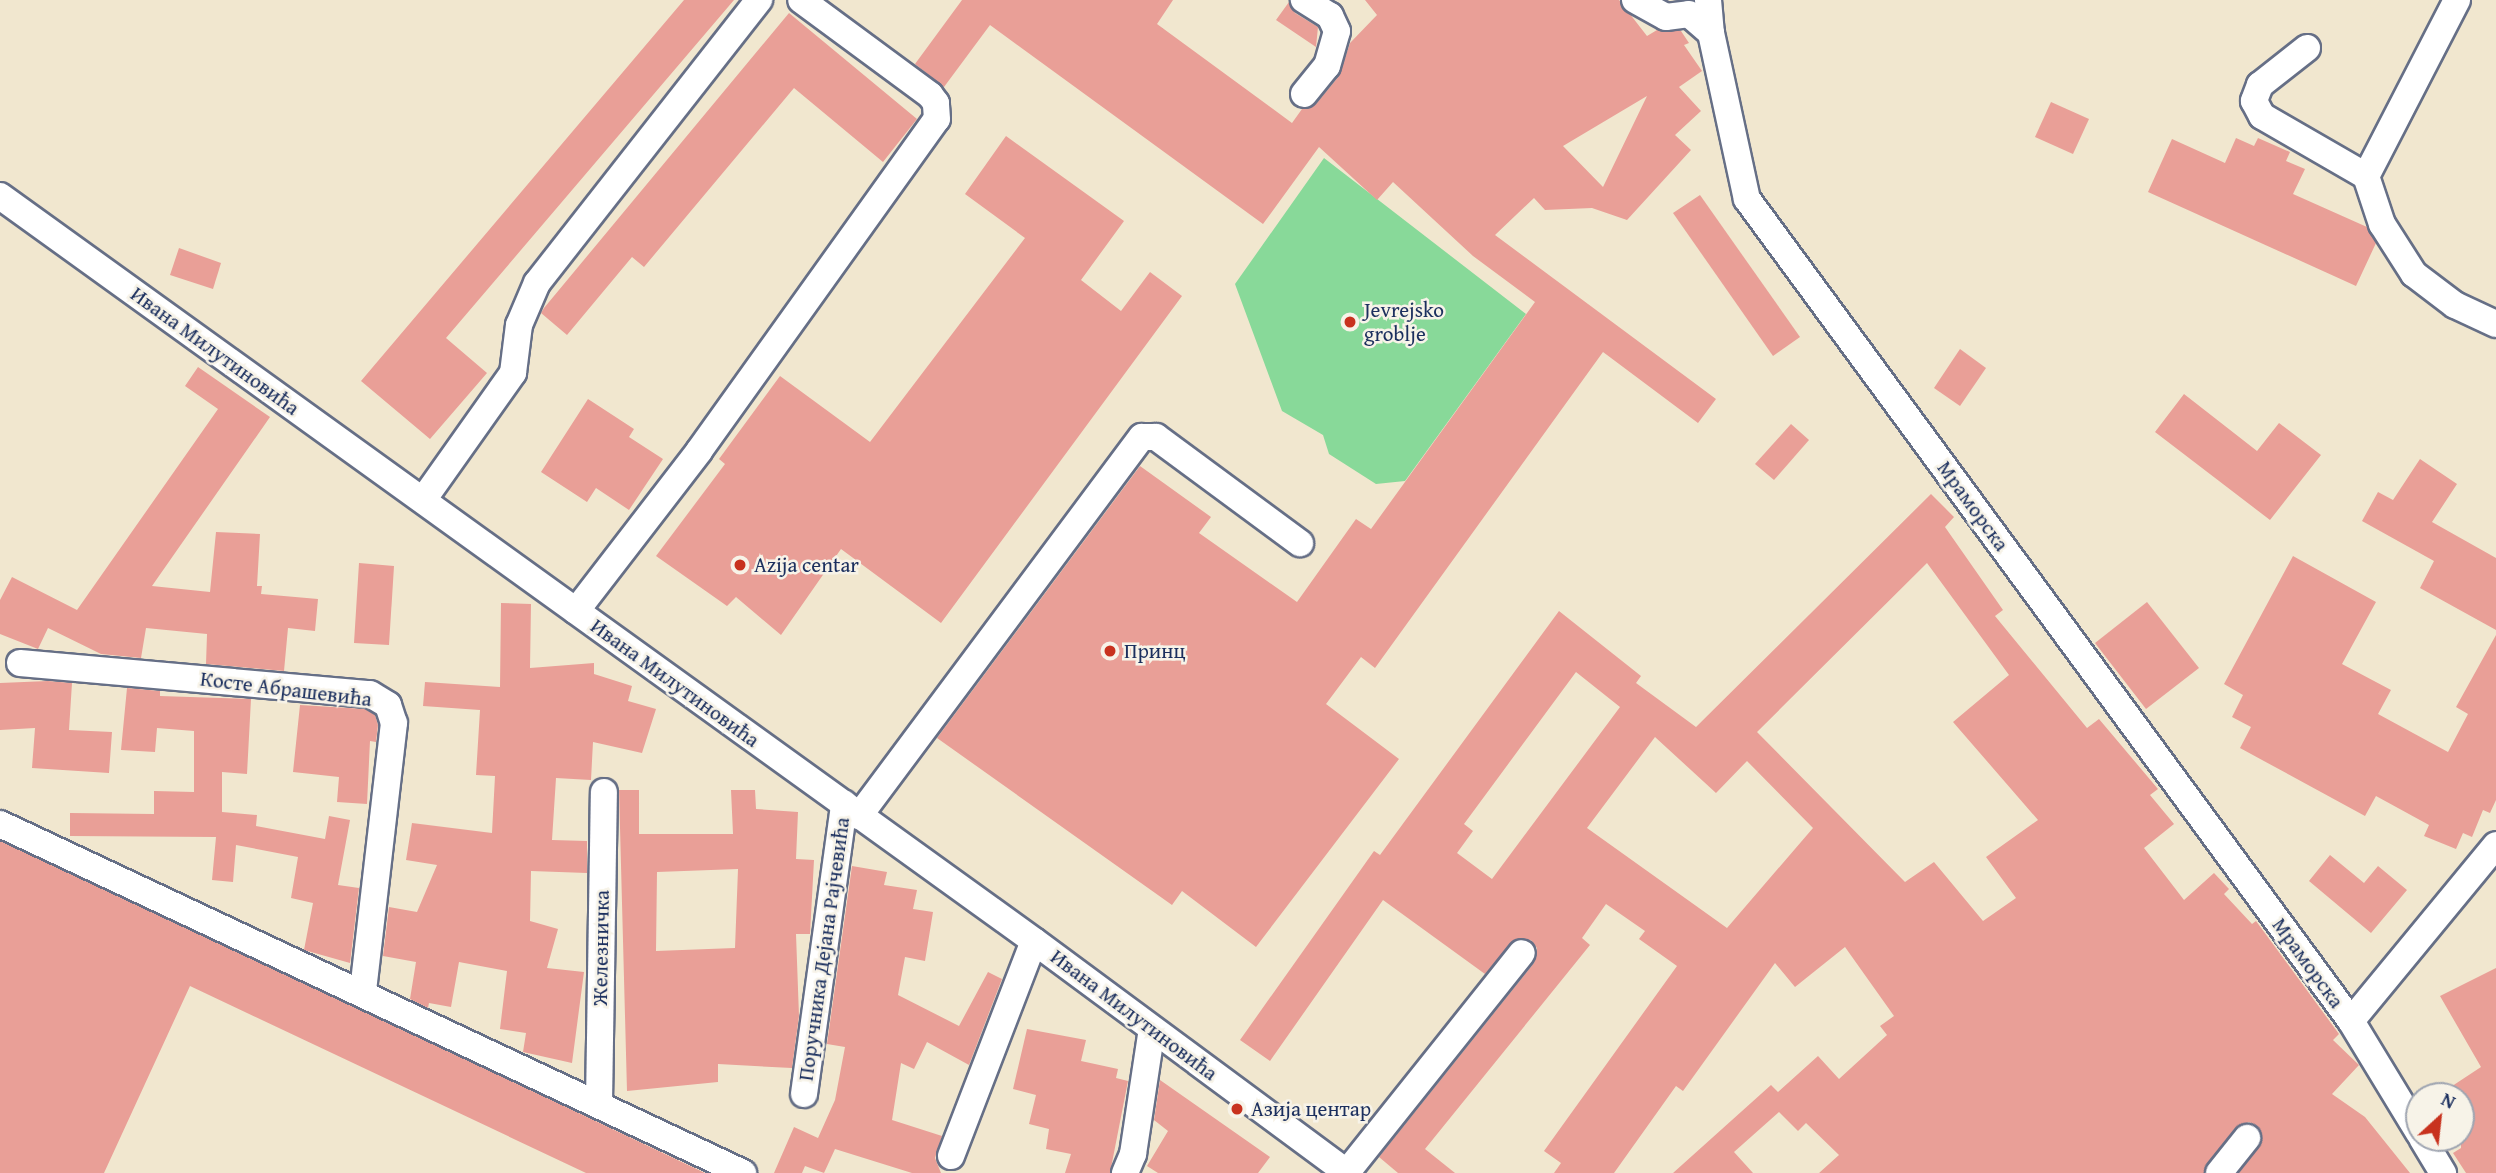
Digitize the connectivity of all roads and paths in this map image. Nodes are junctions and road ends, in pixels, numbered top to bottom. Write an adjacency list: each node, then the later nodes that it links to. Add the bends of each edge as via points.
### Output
1 (759, 0): 13 (street, via 537,283 519,325 513,373)
2 (801, 0): 15 (street, via 930,95 936,103 937,120 699,452)
3 (1304, 0): 9 (street, via 1330,16 1337,31 1327,66)
4 (1634, 0): 7 (street, via 1666,17 1689,14)
5 (1708, 0): 7 (street, Мраморска)
6 (2457, 0): 10 (street)
7 (1711, 33): 24 (street, Мраморска, via 1748,199)
8 (2307, 48): 10 (street, via 2260,85 2254,101 2262,116)
9 (1304, 94)
10 (2366, 176): 12 (street, via 2382,224 2414,274 2455,305)
11 (0, 196): 13 (street, Ивана Милутиновића)
12 (2496, 324)
13 (423, 500): 15 (street, Ивана Милутиновића)
14 (1300, 542): 18 (street, via 1156,437 1142,438)
15 (576, 611): 18 (street, Ивана Милутиновића)
16 (20, 663): 23 (street, Косте Абрашевића, via 370,694 388,705 394,723)
17 (604, 792): 27 (street, Железничка)
18 (852, 810): 21 (street, Ивана Милутиновића); 26 (street, Поручника Дејана Рајчевића)
19 (0, 824): 23 (street)
20 (2496, 845): 24 (street)
21 (1034, 941): 25 (street, Ивана Милутиновића); 31 (street)
22 (1522, 953): 32 (street)
23 (363, 991): 27 (street)
24 (2351, 1021): 28 (street, Мраморска)
25 (1152, 1029): 32 (street, Ивана Милутиновића); 34 (street, via 1133,1154)
26 (804, 1094)
27 (599, 1103): 33 (street)
28 (2405, 1110)
29 (2247, 1138): 35 (street)
30 (2430, 1152): 36 (street)
31 (951, 1156)
32 (1347, 1172)
33 (743, 1173)
34 (1125, 1173)
35 (2219, 1173)
36 (2443, 1173)

